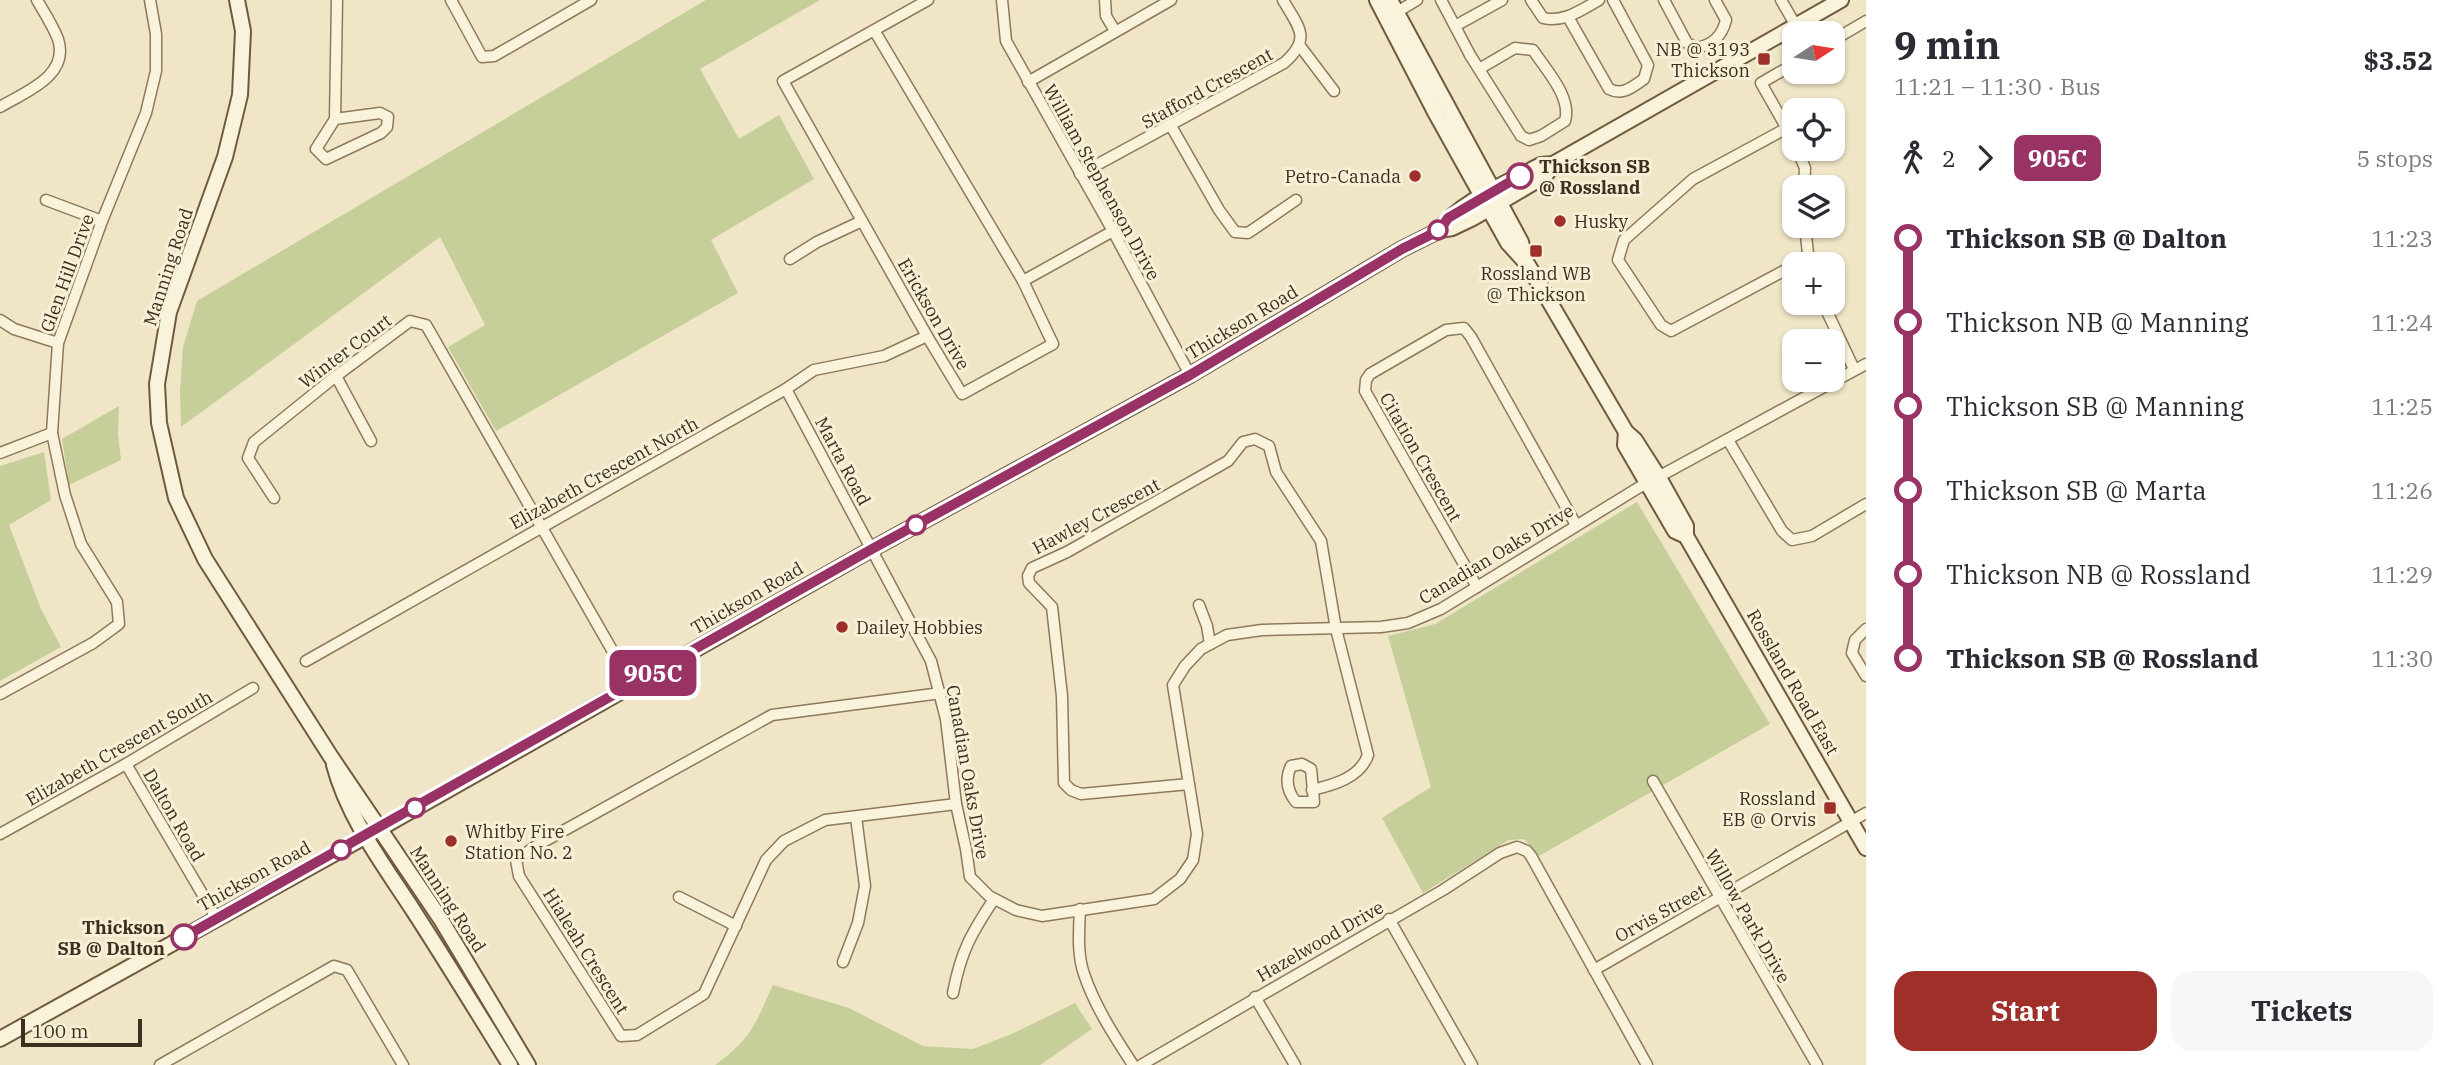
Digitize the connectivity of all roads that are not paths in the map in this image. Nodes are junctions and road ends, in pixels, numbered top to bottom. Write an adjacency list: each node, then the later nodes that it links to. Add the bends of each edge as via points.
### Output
1 (37, 0): 38 (street, via 58,38 56,69)
2 (150, 0): 47 (street, Glen Hill Drive, via 156,71 146,113)
3 (237, 0): 83 (main road, Manning Road, via 243,31 240,95 225,157 169,312 157,384 159,423 176,498 205,559)
4 (337, 0): 39 (street)
5 (451, 0): 6 (street, via 482,57 494,56)
6 (591, 0)
7 (928, 0): 29 (street, Erickson Drive)
8 (1002, 0): 36 (street, William Stephenson Drive, via 1006,41)
9 (1105, 0): 30 (street, via 1106,16)
10 (1171, 0): 30 (street)
11 (1283, 0): 33 (street, via 1297,25)
12 (1377, 0): 46 (main road, Rossland Road East, via 1435,112)
13 (1417, 0): 23 (street)
14 (1441, 0): 28 (street)
15 (1502, 0): 28 (street)
16 (1531, 0): 24 (street, via 1543,18)
17 (1599, 0): 24 (street)
18 (1613, 0): 24 (street, via 1648,65 1644,79 1625,91 1609,89)
19 (1664, 0): 20 (street, via 1687,43 1696,48 1722,35 1727,20)
20 (1715, 0)
21 (1781, 0): 25 (street)
22 (1841, 0): 26 (main road, Thickson Road)
23 (1394, 6): 46 (main road, Rossland Road East)
24 (1568, 17)
25 (1793, 21)
26 (1805, 21)
27 (1866, 21): 31 (street)
28 (1455, 26): 34 (street)
29 (874, 30): 48 (street, Erickson Drive, via 783,81); 52 (street, Erickson Drive)
30 (1115, 31): 36 (street)
31 (1845, 33)
32 (1782, 34): 46 (main road, Thickson Road, via 1553,164 1545,176)
33 (1300, 46): 37 (street); 41 (street, Stafford Crescent, via 1284,63)
34 (1479, 69): 34 (street, via 1521,136 1529,140 1566,121 1566,101 1533,50 1515,48)
35 (1782, 71): 40 (street, via 1761,83)
36 (1028, 82): 43 (street, William Stephenson Drive)
37 (1334, 91)
38 (0, 107)
39 (335, 119): 39 (street, via 316,149 326,159 381,133 388,117 380,113)
40 (1782, 119)
41 (1171, 126): 43 (street, Stafford Crescent); 45 (street, via 1235,232 1248,233)
42 (1782, 131): 51 (street, via 1693,179 1624,240 1618,260 1661,325 1671,331)
43 (1080, 174): 49 (street, William Stephenson Drive)
44 (46, 200): 47 (street)
45 (1296, 200)
46 (1491, 200): 59 (main road, Thickson Road, via 1448,218 1440,230); 66 (main road, Rossland Road East, via 1521,242 1528,265 1626,432 1635,440)
47 (102, 221): 56 (street, Glen Hill Drive)
48 (862, 221): 50 (street); 55 (street, Erickson Drive)
49 (1113, 231): 52 (street); 59 (street, William Stephenson Drive)
50 (790, 259)
51 (1782, 275)
52 (1023, 281): 55 (street, Erickson Drive, via 1053,344 962,394)
53 (1829, 315): 58 (street)
54 (0, 320): 56 (street)
55 (927, 336): 61 (street, Elizabeth Crescent North, via 884,356 814,370)
56 (58, 343): 62 (street, Glen Hill Drive)
57 (1866, 364): 58 (street, Canadian Oaks Drive)
58 (1854, 369): 63 (street, Canadian Oaks Drive)
59 (1190, 375): 71 (main road, Thickson Road)
60 (336, 376): 64 (street); 67 (street, Winter Court, via 254,442 248,458); 70 (street, Winter Court, via 410,321 426,325)
61 (786, 389): 70 (street, Elizabeth Crescent North); 71 (street, Marta Road)
62 (52, 433): 65 (street); 82 (street, Glen Hill Drive, via 81,544 117,603 119,624)
63 (1728, 440): 66 (street, Canadian Oaks Drive); 68 (street, via 1782,531 1792,540 1812,536)
64 (371, 441)
65 (0, 453)
66 (1653, 480): 69 (street, Canadian Oaks Drive); 91 (main road, Rossland Road East, via 1686,526 1686,536)
67 (274, 498)
68 (1866, 504)
69 (1576, 525): 72 (street, Canadian Oaks Drive); 72 (street, Citation Crescent, via 1464,328 1446,330 1370,374 1365,391)
70 (542, 526): 77 (street, Elizabeth Crescent North); 79 (street)
71 (872, 549): 79 (main road, Thickson Road); 81 (street, Canadian Oaks Drive, via 932,661)
72 (1477, 587): 74 (street, Canadian Oaks Drive, via 1408,623)
73 (1199, 605): 76 (street)
74 (1336, 629): 76 (street, Canadian Oaks Drive, via 1262,630 1227,635); 86 (street, Hawley Crescent, via 1321,541 1276,472 1269,446 1255,439 1243,442 1228,461 1032,568 1029,583 1052,607 1062,696 1064,783 1081,794); 87 (street, via 1368,755 1365,765 1340,783)
75 (1866, 629): 78 (street, via 1855,639 1852,653)
76 (1209, 645): 86 (street, Canadian Oaks Drive, via 1185,666 1173,685)
77 (306, 661)
78 (1866, 676)
79 (632, 685): 92 (main road, Thickson Road)
80 (253, 688): 84 (street, Elizabeth Crescent South)
81 (941, 693): 88 (street, Canadian Oaks Drive); 102 (street, Hialeah Crescent, via 772,715 516,860 519,876 621,1036 637,1035 704,994)
82 (0, 694)
83 (331, 757): 92 (main road, Manning Road); 94 (main road, Manning Road, via 341,791)
84 (126, 764): 93 (street, Elizabeth Crescent South); 100 (street, Dalton Road)
85 (1653, 781): 98 (street, Willow Park Drive)
86 (1189, 784): 99 (street, Canadian Oaks Drive, via 1196,834 1193,860 1180,879 1154,899)
87 (1312, 790)
88 (956, 804): 90 (street, Hialeah Crescent); 97 (street, Canadian Oaks Drive, via 970,877)
89 (1866, 813): 91 (street, Orvis Street)
90 (856, 817): 102 (street, Hialeah Crescent, via 825,820 784,841 766,860); 103 (street, via 865,887)
91 (1851, 822): 95 (main road, Rossland Road East); 98 (street, Orvis Street)
92 (379, 829): 94 (main road, Thickson Road); 111 (main road, Manning Road, via 440,918)
93 (0, 834)
94 (365, 836): 100 (main road, Thickson Road); 110 (main road, Manning Road)
95 (1866, 848)
96 (679, 897): 102 (street)
97 (994, 899): 99 (street, Canadian Oaks Drive, via 1042,916); 105 (street, via 970,934)
98 (1719, 899): 104 (street, Orvis Street); 117 (street, Willow Park Drive)
99 (1080, 909): 112 (street, via 1084,973)
100 (217, 919): 107 (main road, Thickson Road)
101 (1389, 919): 104 (street, Hazelwood Drive, via 1500,853 1517,848 1531,856); 106 (street, Hazelwood Drive); 115 (street)
102 (736, 926)
103 (843, 962)
104 (1594, 970): 116 (street)
105 (953, 993)
106 (1255, 997): 113 (street, Hazelwood Drive); 114 (street)
107 (0, 1039)
108 (398, 1064): 109 (street, via 347,970 334,966)
109 (160, 1065)
110 (510, 1065)
111 (528, 1065)
112 (1133, 1065)
113 (1141, 1065)
114 (1295, 1065)
115 (1472, 1065)
116 (1647, 1065)
117 (1817, 1065)

